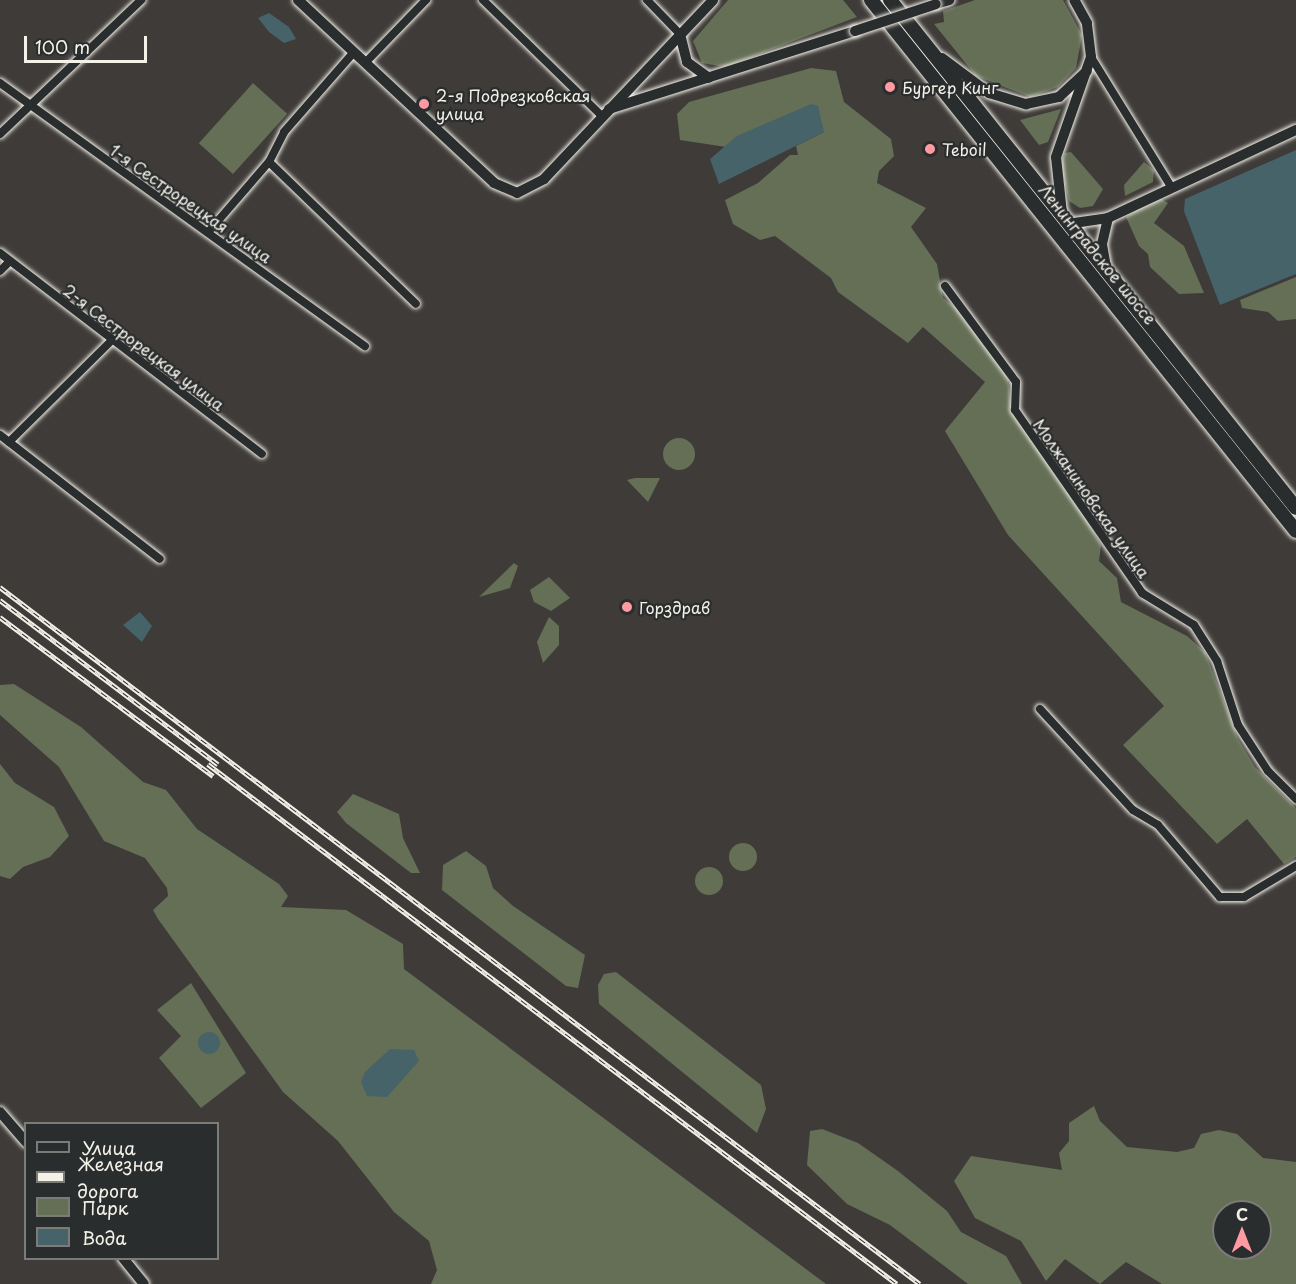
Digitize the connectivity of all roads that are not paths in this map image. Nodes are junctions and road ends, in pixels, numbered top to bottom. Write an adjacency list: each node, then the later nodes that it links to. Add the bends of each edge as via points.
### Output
1 (141, 0): 18 (street)
2 (298, 0): 13 (street)
3 (426, 0): 15 (street)
4 (483, 0): 19 (street)
5 (647, 0): 11 (street)
6 (713, 0): 11 (street)
7 (871, 0): 39 (highway, Ленинградское шоссе)
8 (890, 0): 12 (highway, Ленинградское шоссе)
9 (949, 0): 16 (street, bridge)
10 (1074, 0): 14 (street, via 1087,23)
11 (680, 34): 16 (street, via 687,62); 19 (street)
12 (923, 41): 14 (street, via 974,84 1014,102 1059,97); 25 (highway, Ленинградское шоссе)
13 (354, 52): 15 (street); 22 (street, via 284,132)
14 (1090, 61): 23 (street); 25 (street, via 1056,157 1056,191)
15 (365, 63): 19 (street, via 502,189 517,193 534,187)
16 (708, 78): 19 (street)
17 (0, 83): 18 (street, 1-я Сестрорецкая улица)
18 (30, 106): 21 (street); 26 (street, 1-я Сестрорецкая улица)
19 (603, 112)
20 (1296, 130): 23 (street)
21 (0, 134)
22 (269, 162): 26 (street); 32 (street)
23 (1170, 185): 24 (street)
24 (1108, 218): 25 (street); 30 (street, via 1102,244)
25 (1066, 222): 30 (highway, Ленинградское шоссе)
26 (210, 230): 34 (street, 1-я Сестрорецкая улица)
27 (0, 253): 28 (street, 2-я Сестрорецкая улица)
28 (10, 261): 29 (street); 33 (street, 2-я Сестрорецкая улица)
29 (0, 271)
30 (1107, 273): 38 (highway, Ленинградское шоссе)
31 (945, 286): 42 (street, Молжаниновская улица, via 1016,382 1015,410 1142,593 1194,625 1217,662 1238,725 1268,771)
32 (416, 304)
33 (112, 340): 36 (street); 37 (street, 2-я Сестрорецкая улица)
34 (365, 346)
35 (0, 435): 36 (street)
36 (9, 442): 40 (street)
37 (262, 454)
38 (1296, 508)
39 (1296, 531)
40 (160, 559)
41 (1040, 709): 43 (street, via 1133,810 1158,825 1220,897 1244,897)
42 (1296, 799)
43 (1296, 866)
44 (0, 1112): 45 (street)
45 (24, 1140)
46 (125, 1260): 47 (street)
47 (144, 1284)

